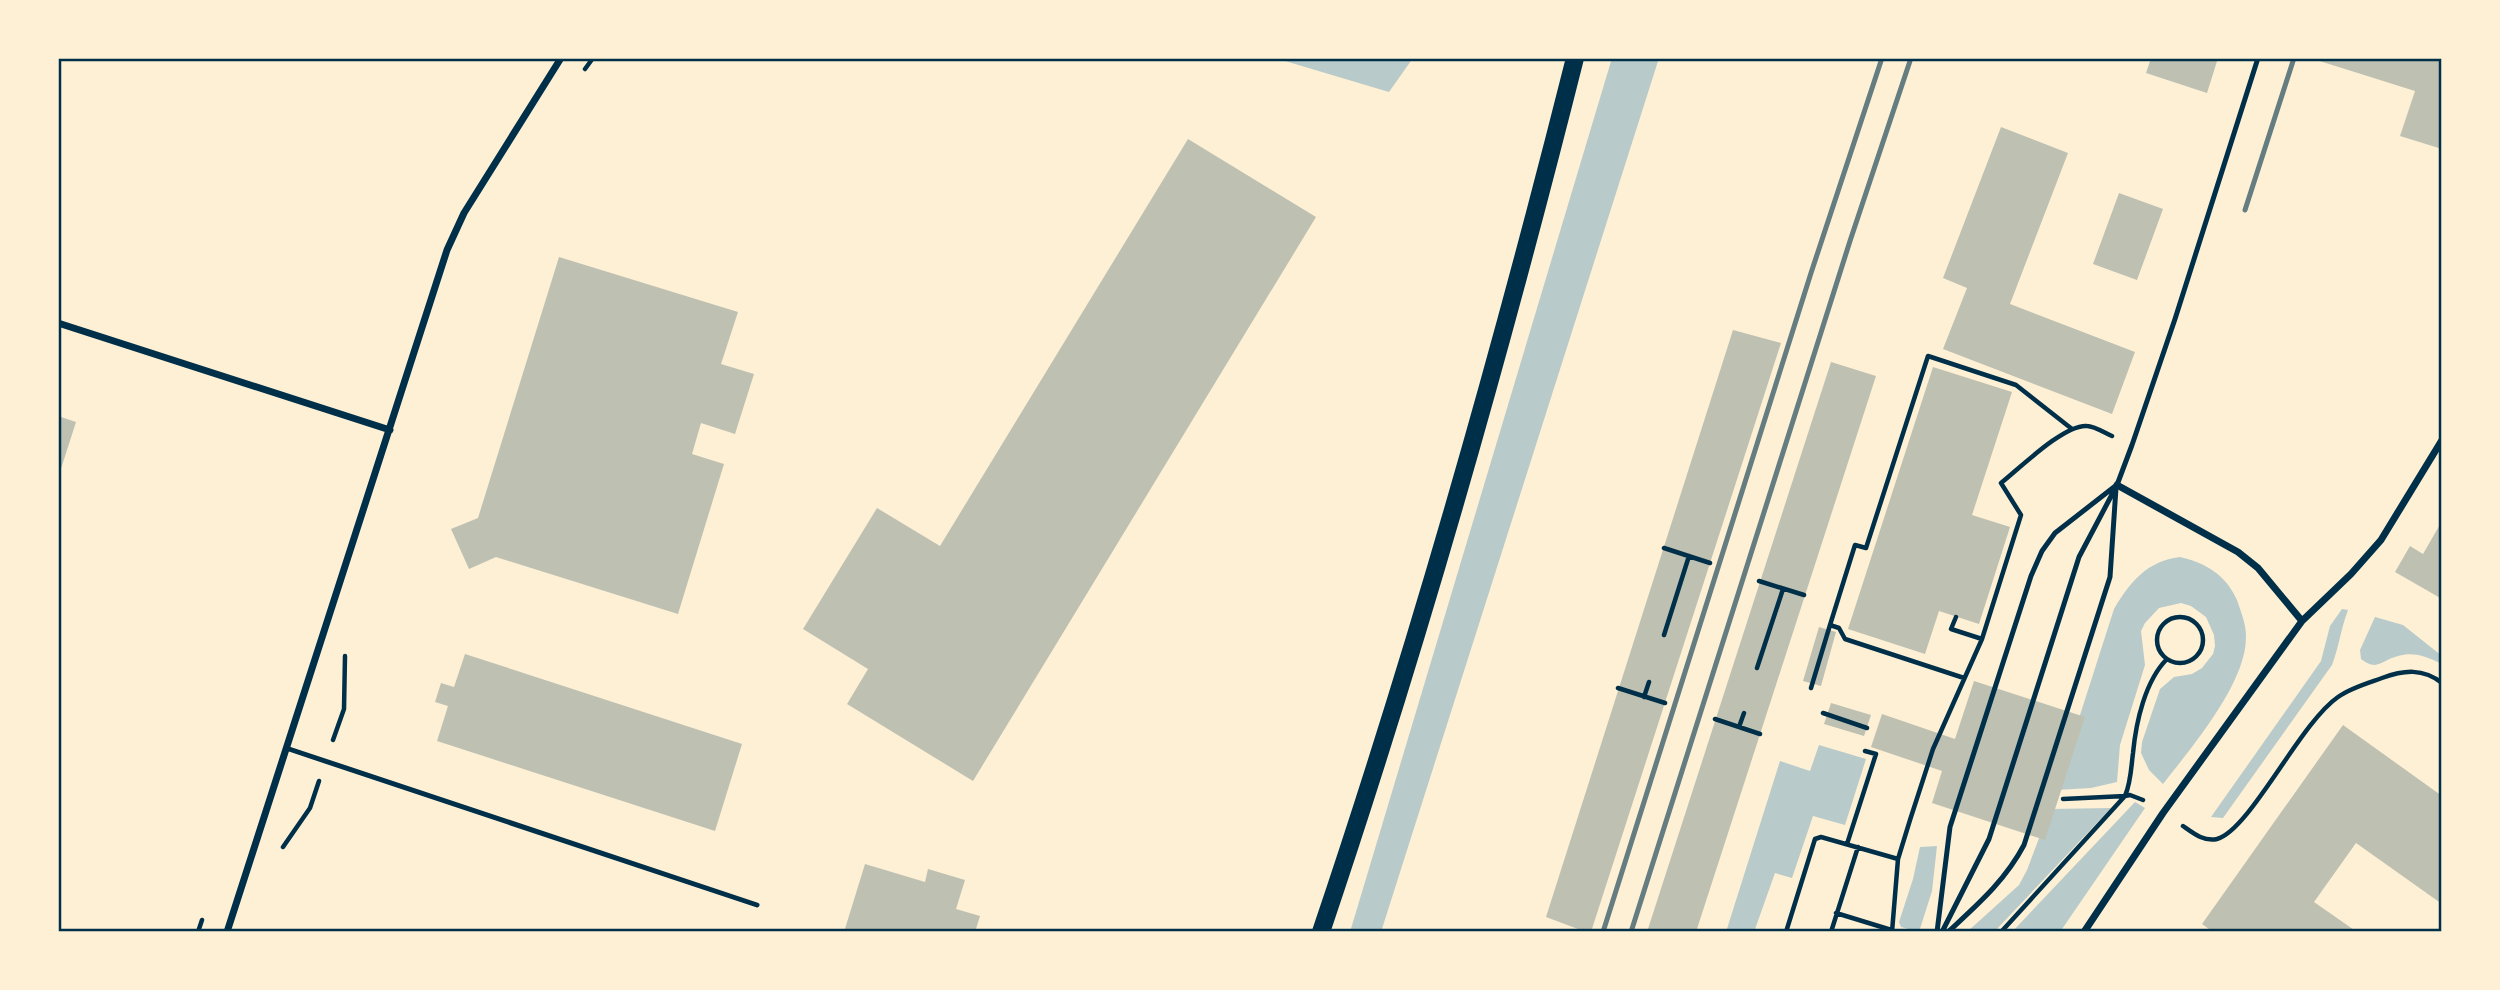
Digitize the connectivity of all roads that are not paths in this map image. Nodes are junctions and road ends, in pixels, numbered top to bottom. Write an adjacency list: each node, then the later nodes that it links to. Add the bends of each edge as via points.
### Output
1 (561, 58): 5 (street, via 464,213 447,250)
2 (1575, 58): 12 (main road, via 1440,556)
3 (2258, 58): 7 (lane)
4 (58, 323): 5 (street)
5 (390, 430): 9 (street)
6 (2442, 440): 8 (street, via 2381,540)
7 (2117, 485): 8 (street, via 2238,552 2258,568); 13 (lane, via 2079,557 1989,839); 13 (lane, via 2055,533 2031,576 1950,827); 14 (lane, via 2110,577 2024,845 2010,870)
8 (2302, 621): 15 (street, via 2163,813)
9 (286, 748): 10 (lane); 11 (street)
10 (757, 905)
11 (227, 932)
12 (1321, 932)
13 (1939, 932)
14 (1948, 932)
15 (2084, 932)

